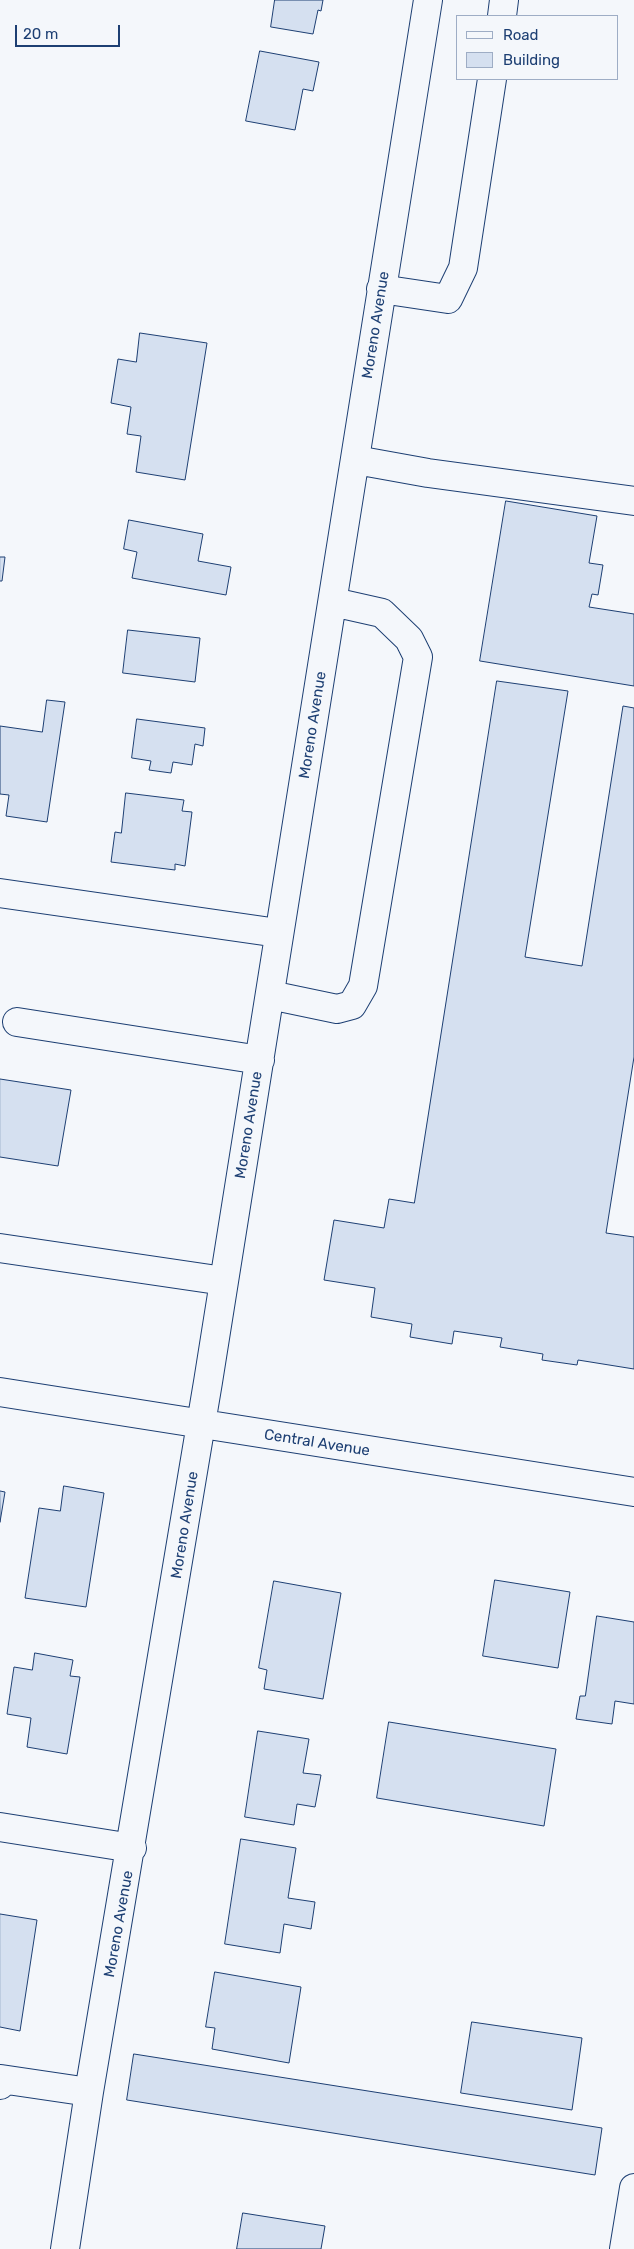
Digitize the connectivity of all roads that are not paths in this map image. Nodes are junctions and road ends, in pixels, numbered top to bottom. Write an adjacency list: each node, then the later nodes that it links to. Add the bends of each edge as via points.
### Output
1 (428, 0): 5 (street, Moreno Avenue)
2 (504, 0): 3 (street)
3 (502, 15)
4 (492, 80): 5 (street, via 463,268 448,299)
5 (381, 289): 6 (street, Moreno Avenue)
6 (356, 460): 7 (street); 8 (street, Moreno Avenue)
7 (634, 501)
8 (333, 602): 10 (street, Moreno Avenue); 11 (street, via 382,613 409,639 418,657 363,986 352,1005 337,1009)
9 (0, 893): 10 (street)
10 (278, 933): 11 (street, Moreno Avenue)
11 (270, 995): 13 (street, Moreno Avenue)
12 (18, 1022): 13 (street)
13 (260, 1060): 15 (street, Moreno Avenue)
14 (0, 1248): 15 (street)
15 (224, 1281): 17 (street, Moreno Avenue)
16 (0, 1392): 17 (street, Central Avenue)
17 (201, 1425): 18 (street, Central Avenue); 20 (street, Moreno Avenue)
18 (634, 1492)
19 (0, 1827): 20 (street)
20 (132, 1848): 22 (street, Moreno Avenue)
21 (0, 2085): 22 (street, via 1,2079)
22 (89, 2092): 24 (street, Moreno Avenue)
23 (634, 2188): 25 (street)
24 (65, 2249)
25 (624, 2249)

